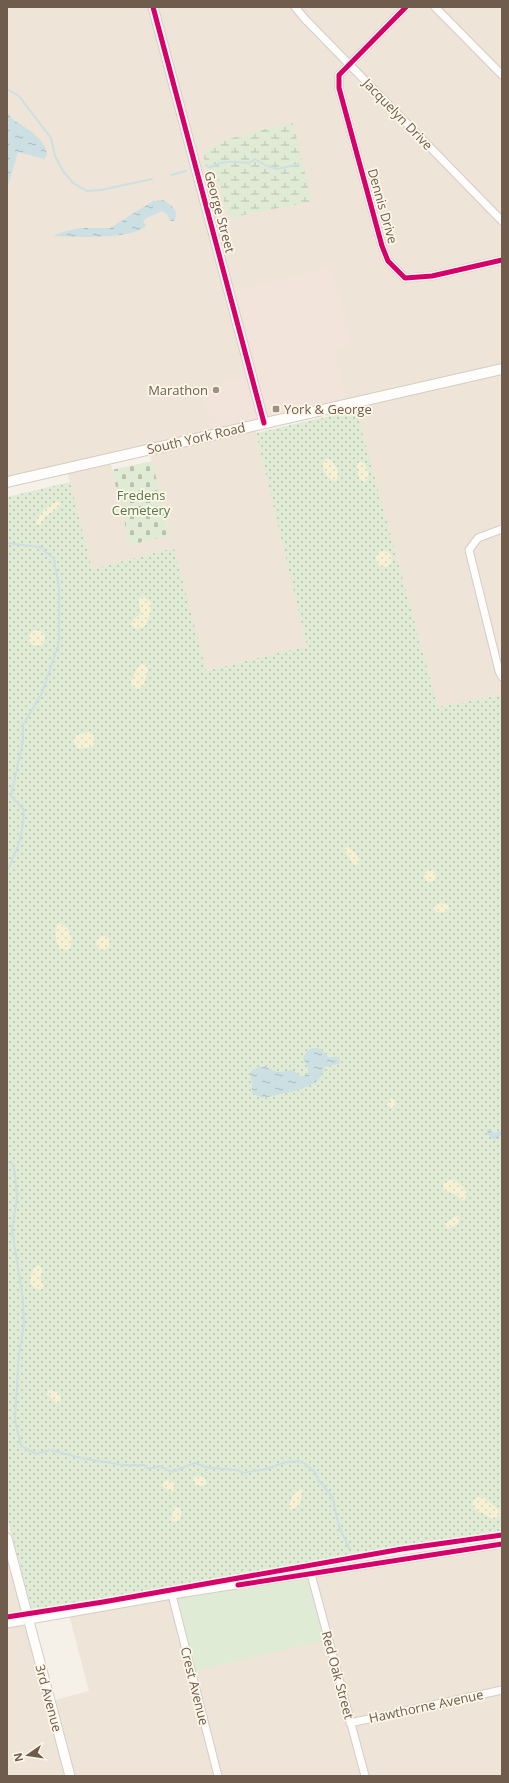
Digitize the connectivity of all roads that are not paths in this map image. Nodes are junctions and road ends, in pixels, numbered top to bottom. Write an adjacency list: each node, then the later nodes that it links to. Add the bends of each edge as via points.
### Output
1 (153, 7): 10 (street, George Street)
2 (295, 7): 5 (street, Jacquelyn Drive)
3 (406, 7): 5 (street)
4 (435, 7): 6 (street)
5 (349, 65): 7 (street, Jacquelyn Drive); 8 (street, Dennis Drive, via 339,75 339,88 388,261 405,278 432,276)
6 (502, 75)
7 (502, 221)
8 (502, 260)
9 (502, 369): 10 (main road, South York Road)
10 (264, 422): 11 (main road, South York Road)
11 (7, 482)
12 (502, 529): 13 (street, via 478,538 469,550)
13 (502, 677)
14 (7, 1538): 18 (street, 3rd Avenue)
15 (502, 1544): 16 (street)
16 (311, 1574): 17 (street); 21 (street, Red Oak Street)
17 (172, 1595): 18 (street); 23 (street, Crest Avenue)
18 (28, 1621): 19 (street); 22 (street, 3rd Avenue)
19 (7, 1624)
20 (502, 1690): 21 (street, Hawthorne Avenue)
21 (350, 1723): 24 (street, Red Oak Street)
22 (70, 1776)
23 (218, 1776)
24 (365, 1776)

